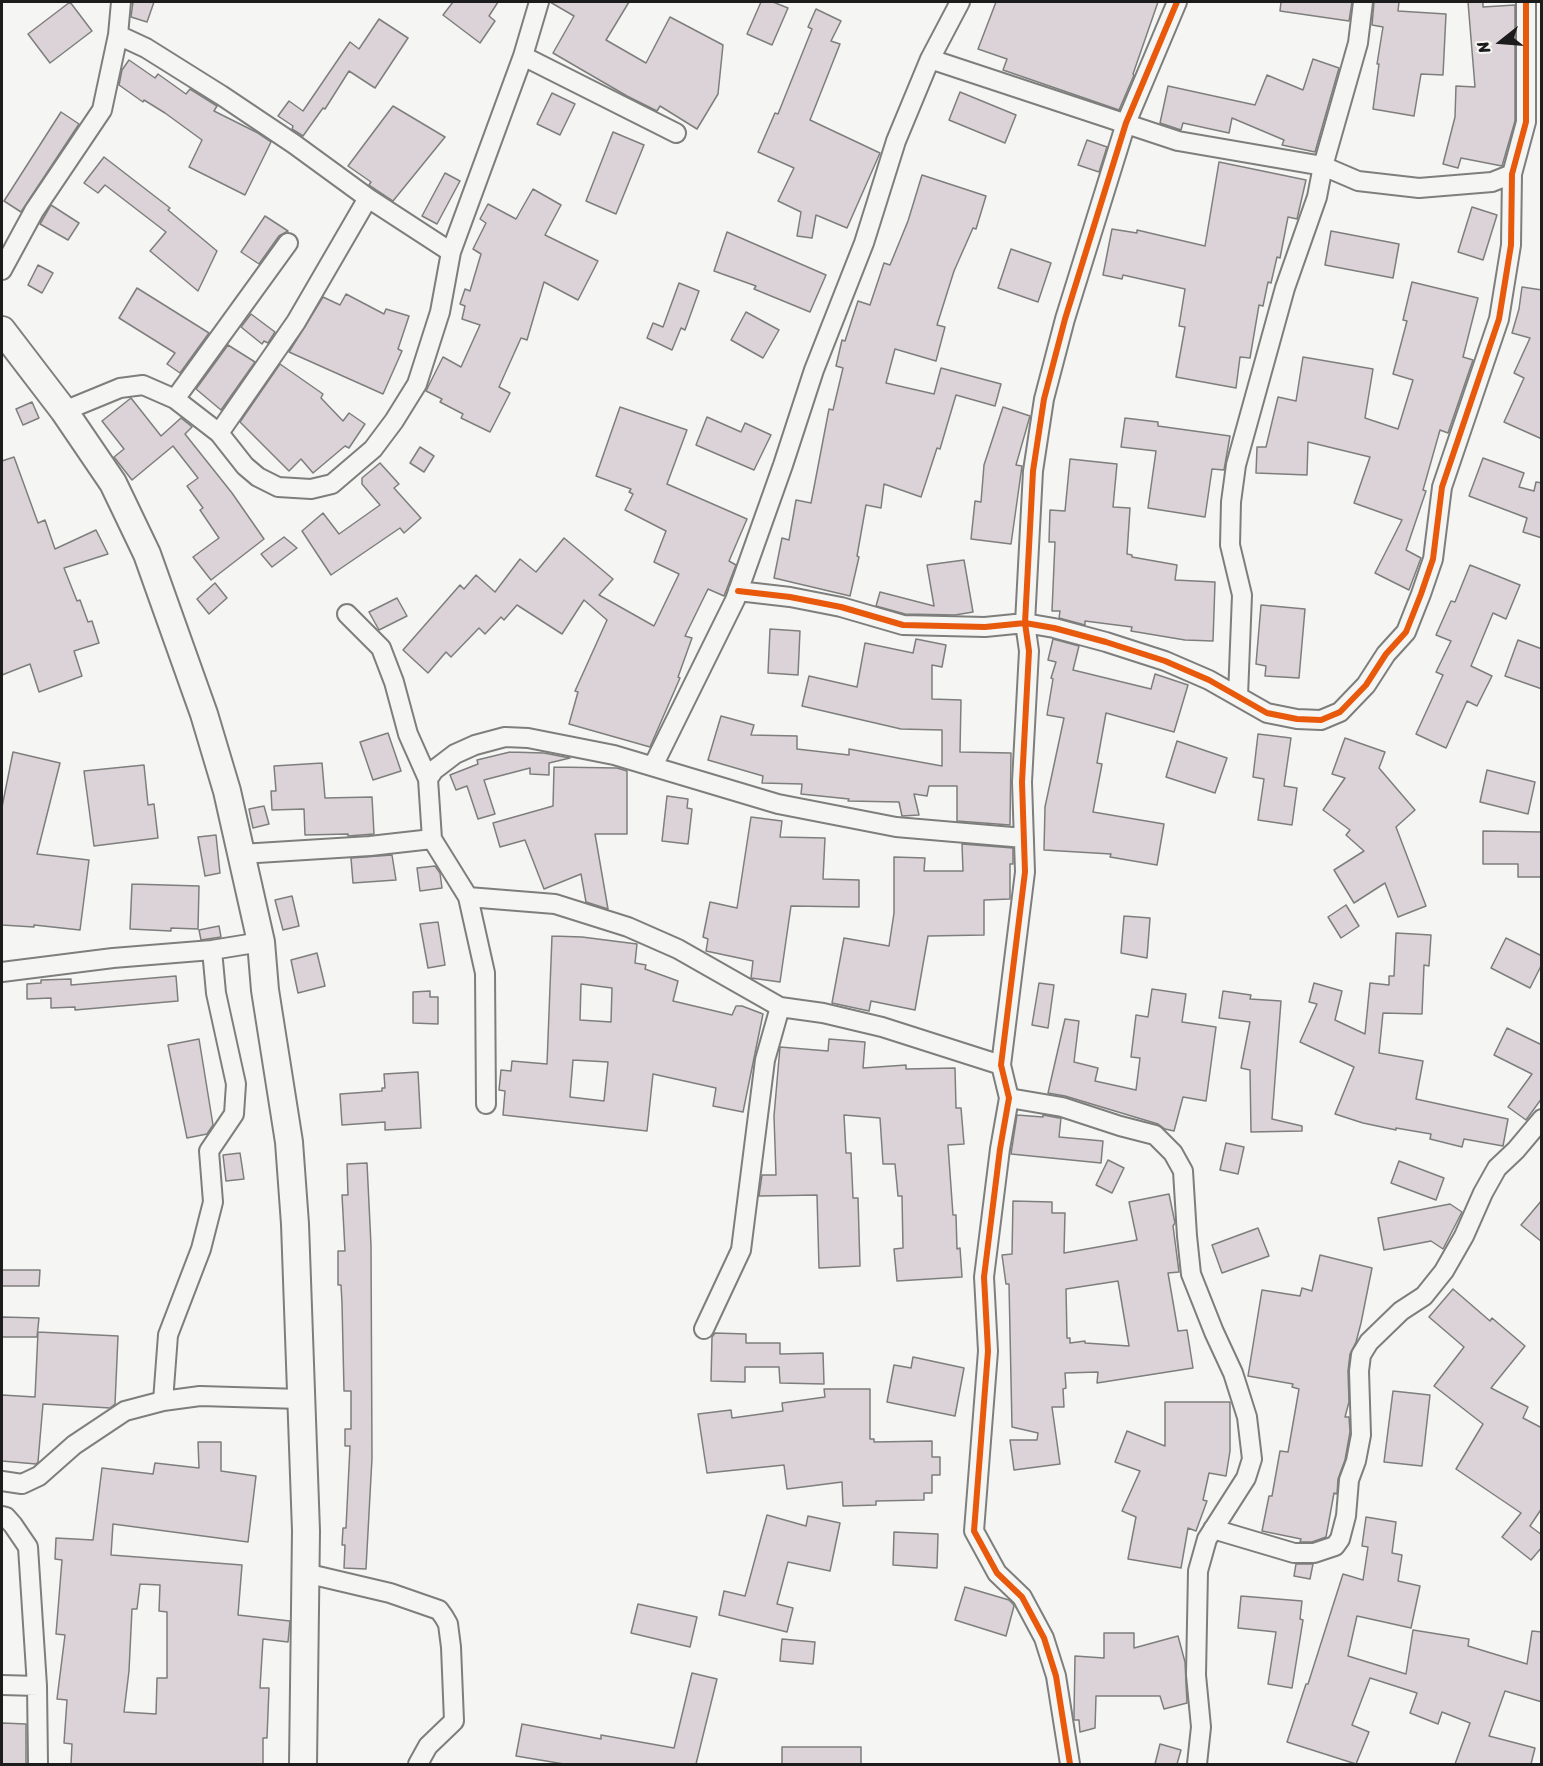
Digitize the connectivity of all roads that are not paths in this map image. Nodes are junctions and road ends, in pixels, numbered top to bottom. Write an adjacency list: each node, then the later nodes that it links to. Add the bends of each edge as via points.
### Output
1 (121, 2): 7 (street)
2 (539, 2): 8 (street)
3 (960, 2): 9 (street)
4 (1178, 2): 10 (street)
5 (1363, 2): 13 (street, via 1358,43)
6 (1526, 2): 11 (street)
7 (118, 35): 17 (street, via 198,80); 20 (street, via 102,110)
8 (524, 56): 12 (street); 19 (street)
9 (930, 59): 10 (street); 25 (street, via 896,141 864,243 814,370)
10 (1126, 123): 13 (street, via 1178,141); 27 (street, via 1044,399 1033,471)
11 (1534, 124): 14 (street)
12 (676, 133)
13 (1323, 166): 15 (street, via 1358,181 1388,186 1419,188); 28 (street, via 1317,197 1284,288 1236,465 1230,545 1242,595)
14 (1512, 174): 15 (street); 16 (street)
15 (1492, 182): 16 (street)
16 (1511, 197): 28 (street, via 1511,245 1498,319 1442,487 1433,559 1406,632 1340,712 1321,720 1267,713)
17 (368, 198): 19 (street); 24 (street, via 296,322)
18 (288, 243): 22 (street)
19 (451, 252): 24 (street, via 440,312 417,384 373,449 332,484 311,489 278,487 245,466)
20 (4, 260)
21 (2, 330): 23 (main road)
22 (175, 399): 23 (street, via 143,385 120,388); 24 (street)
23 (64, 411): 33 (main road, via 113,483 147,554 204,714)
24 (219, 433)
25 (738, 591): 27 (street, via 831,605 903,625 985,627); 29 (street)
26 (347, 614): 30 (street, via 381,648 408,734)
27 (1025, 623): 28 (street, via 1165,661); 31 (street, via 1029,651 1022,782)
28 (1238, 696)
29 (653, 766): 30 (street, via 528,738 505,737 455,754); 31 (street, via 790,806 896,827)
30 (428, 779): 32 (street)
31 (1024, 838): 39 (street, via 1025,872)
32 (432, 839): 33 (street); 34 (street)
33 (241, 854): 35 (main road)
34 (468, 897): 38 (street, via 555,904 628,927 678,949); 41 (street, via 485,973)
35 (261, 942): 36 (street); 44 (main road, via 289,1142)
36 (212, 950): 37 (street); 45 (street, via 216,993 237,1084 234,1114 210,1151 213,1203 201,1249 168,1335)
37 (2, 972)
38 (780, 1007): 39 (street, via 882,1027); 43 (street, via 765,1060 741,1250)
39 (1001, 1065): 40 (street)
40 (1010, 1098): 48 (street, via 1062,1107 1155,1135 1173,1153 1183,1171 1191,1274 1233,1373 1252,1443 1246,1478); 55 (street, via 984,1276 988,1351 974,1531 997,1573 1022,1597 1044,1638 1056,1676)
41 (486, 1104)
42 (1542, 1119): 48 (street, via 1497,1168 1444,1271 1424,1296 1401,1311 1369,1342 1361,1355 1361,1435 1349,1480 1346,1516 1335,1546 1314,1553 1294,1553)
43 (704, 1329)
44 (301, 1399): 45 (street, via 200,1396); 49 (main road)
45 (163, 1401): 46 (street, via 125,1411 74,1445 39,1476 22,1484)
46 (2, 1481)
47 (2, 1516): 51 (street, via 28,1547)
48 (1213, 1529): 56 (street, via 1198,1571 1196,1675 1201,1727)
49 (306, 1573): 53 (main road); 54 (street, via 390,1593 439,1610 444,1617 451,1647 454,1721 428,1746)
50 (2, 1685): 51 (street)
51 (38, 1686): 52 (street)
52 (38, 1764)
53 (303, 1764)
54 (418, 1764)
55 (1070, 1764)
56 (1197, 1764)

